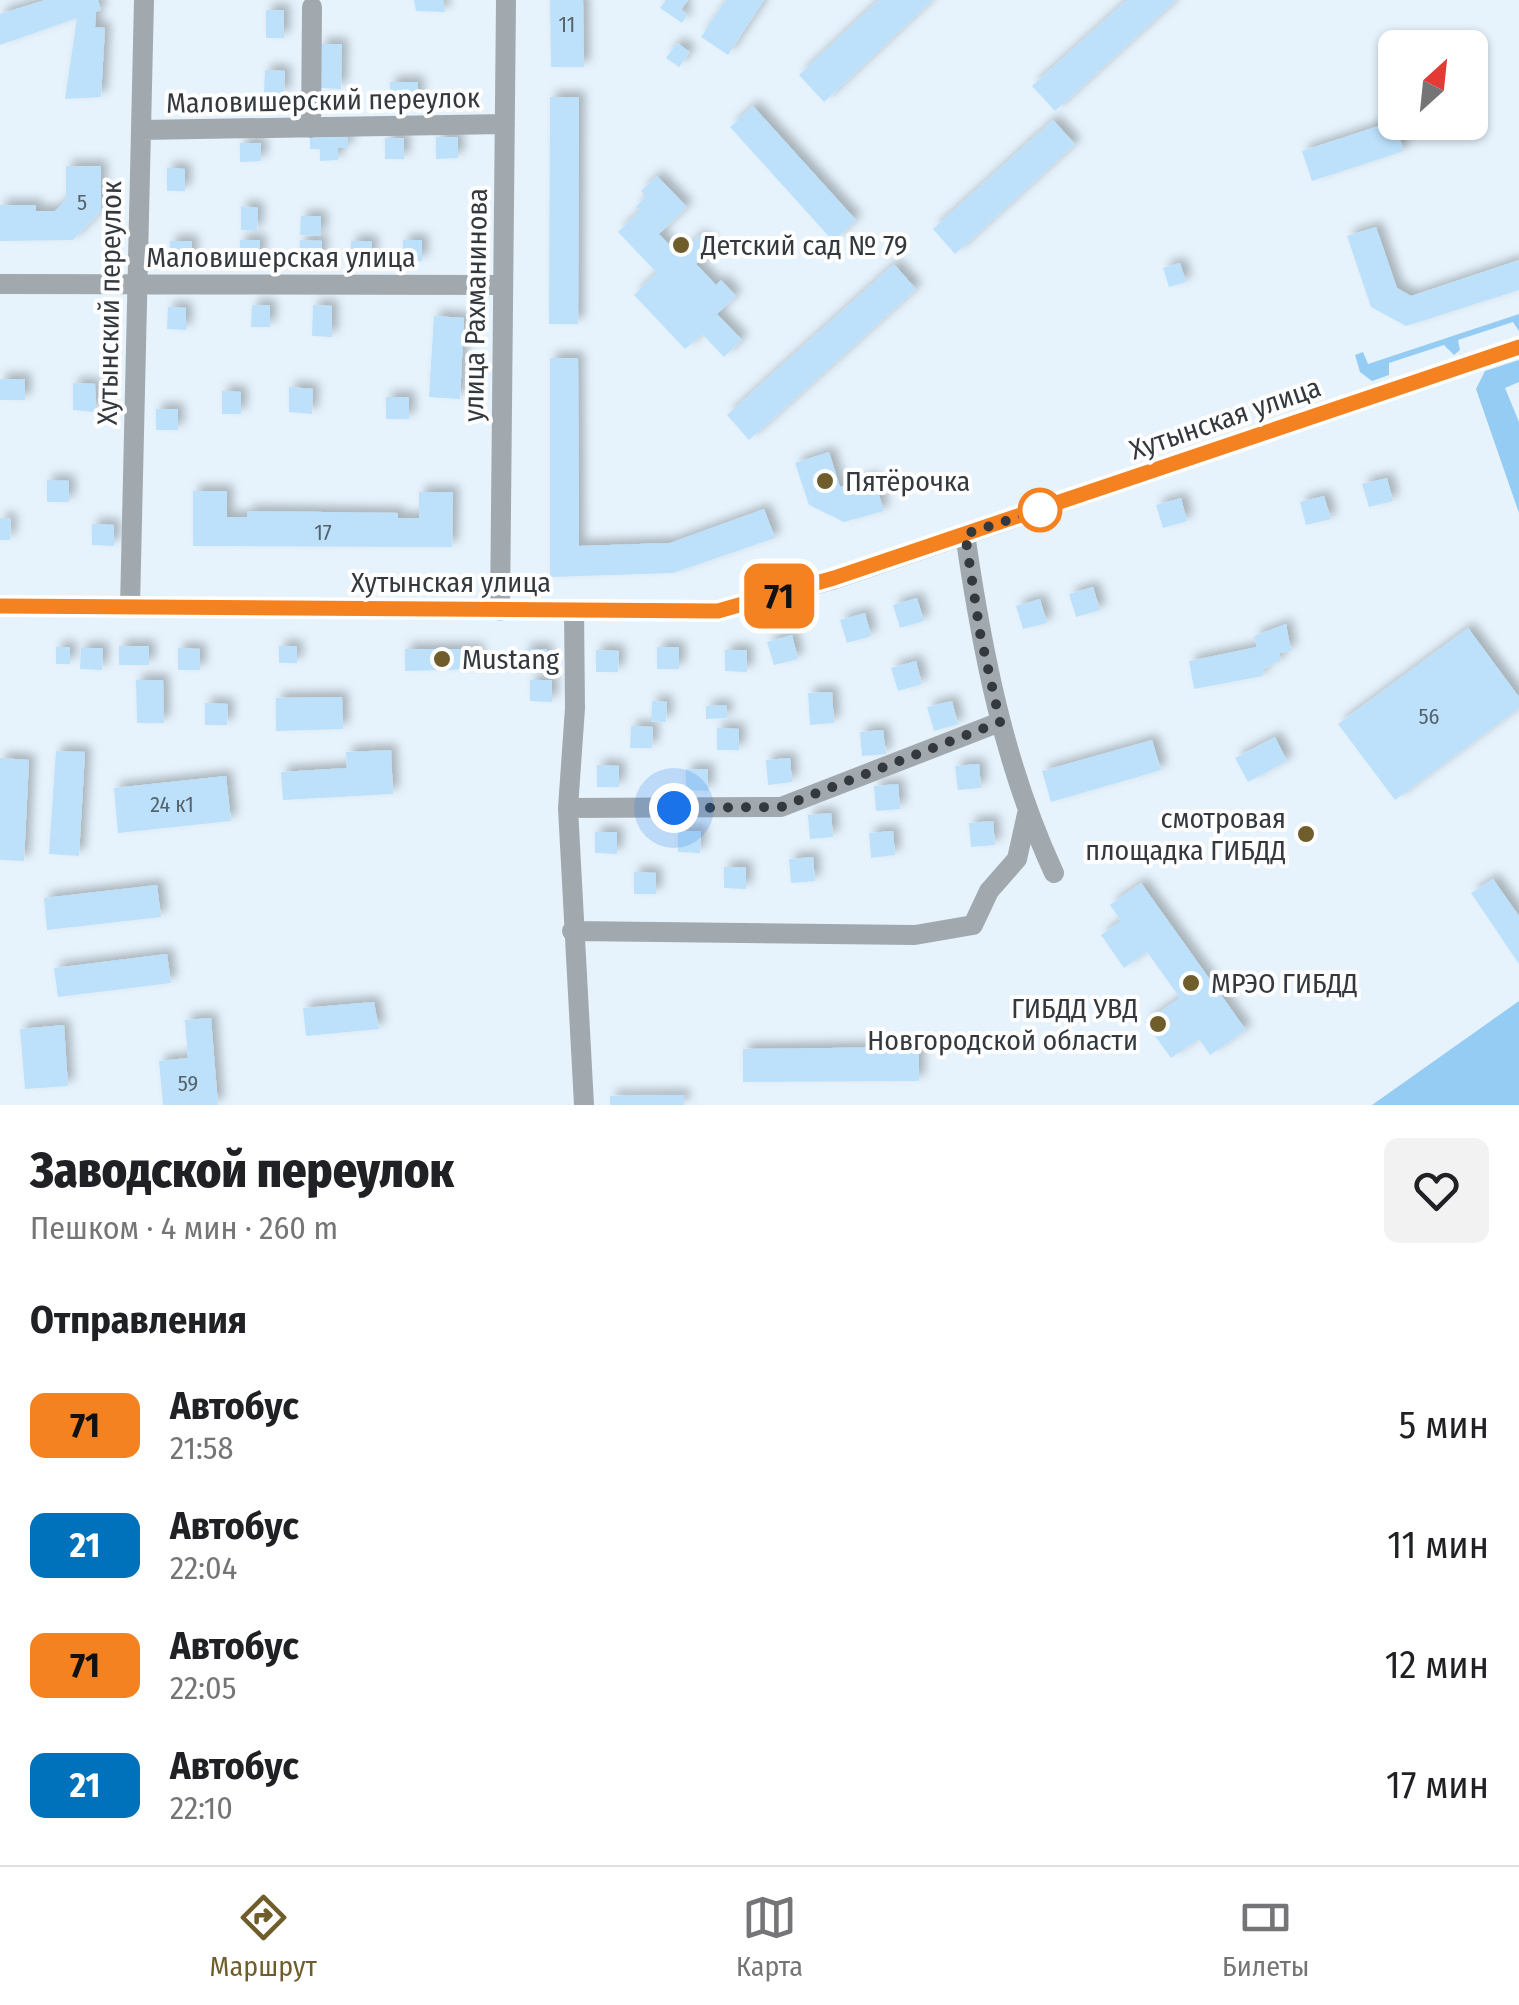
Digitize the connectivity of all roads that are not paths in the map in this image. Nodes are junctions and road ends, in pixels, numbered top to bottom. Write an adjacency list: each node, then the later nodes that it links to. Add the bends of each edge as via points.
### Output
1 (144, 0): 6 (street, Хутынский переулок)
2 (506, 0): 4 (street, улица Рахманинова)
3 (312, 6): 5 (street)
4 (505, 124): 5 (street, Маловишерский переулок); 9 (street, улица Рахманинова)
5 (311, 128): 6 (street, Маловишерский переулок)
6 (141, 130): 8 (street, Хутынский переулок)
7 (0, 284): 8 (street, Маловишерская улица)
8 (136, 284): 9 (street, Маловишерская улица); 13 (street, Хутынский переулок)
9 (502, 284): 15 (street, улица Рахманинова)
10 (1519, 347): 11 (street, Хутынская улица)
11 (965, 534): 14 (street, Хутынская улица, via 718,611); 16 (street)
12 (0, 606): 13 (street, Хутынская улица)
13 (130, 608): 15 (street, Хутынская улица)
14 (574, 609): 15 (street, Хутынская улица); 17 (street)
15 (500, 611)
16 (1000, 722): 17 (street, via 781,807); 18 (street)
17 (568, 808): 20 (street)
18 (1027, 814): 19 (street); 20 (street, via 1017,859 973,925 963,929)
19 (1054, 873)
20 (572, 931): 21 (street)
21 (584, 1105)

